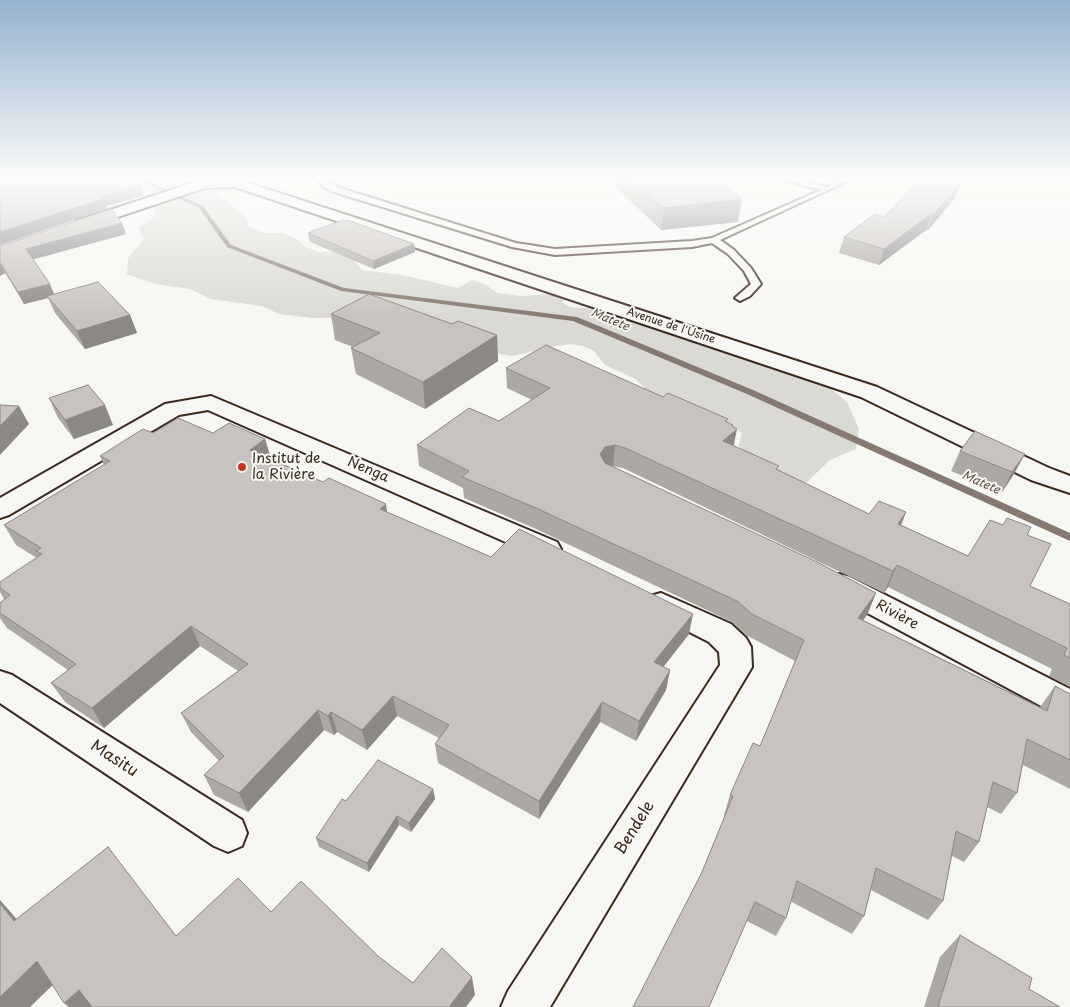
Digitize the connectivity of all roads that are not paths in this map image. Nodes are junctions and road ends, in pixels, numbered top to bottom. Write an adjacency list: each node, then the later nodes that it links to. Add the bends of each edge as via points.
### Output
1 (80, 225): 5 (street, Avenue de l'Usine)
2 (363, 225): 8 (street, Avenue de l'Usine, via 869,392 1040,474)
3 (454, 225): 6 (lane, via 537,250 574,252)
4 (748, 225): 6 (lane)
5 (65, 230)
6 (714, 240): 7 (lane, via 731,252 756,284)
7 (740, 298)
8 (1070, 485)
9 (0, 509): 10 (street, Nenga, via 173,409 211,403)
10 (569, 559)
11 (813, 571): 14 (street, Rivière)
12 (640, 594): 16 (street, Bendele, via 720,633 735,647 736,667)
13 (0, 685): 15 (street, Masitu)
14 (1070, 705)
15 (228, 833)
16 (524, 1007)

